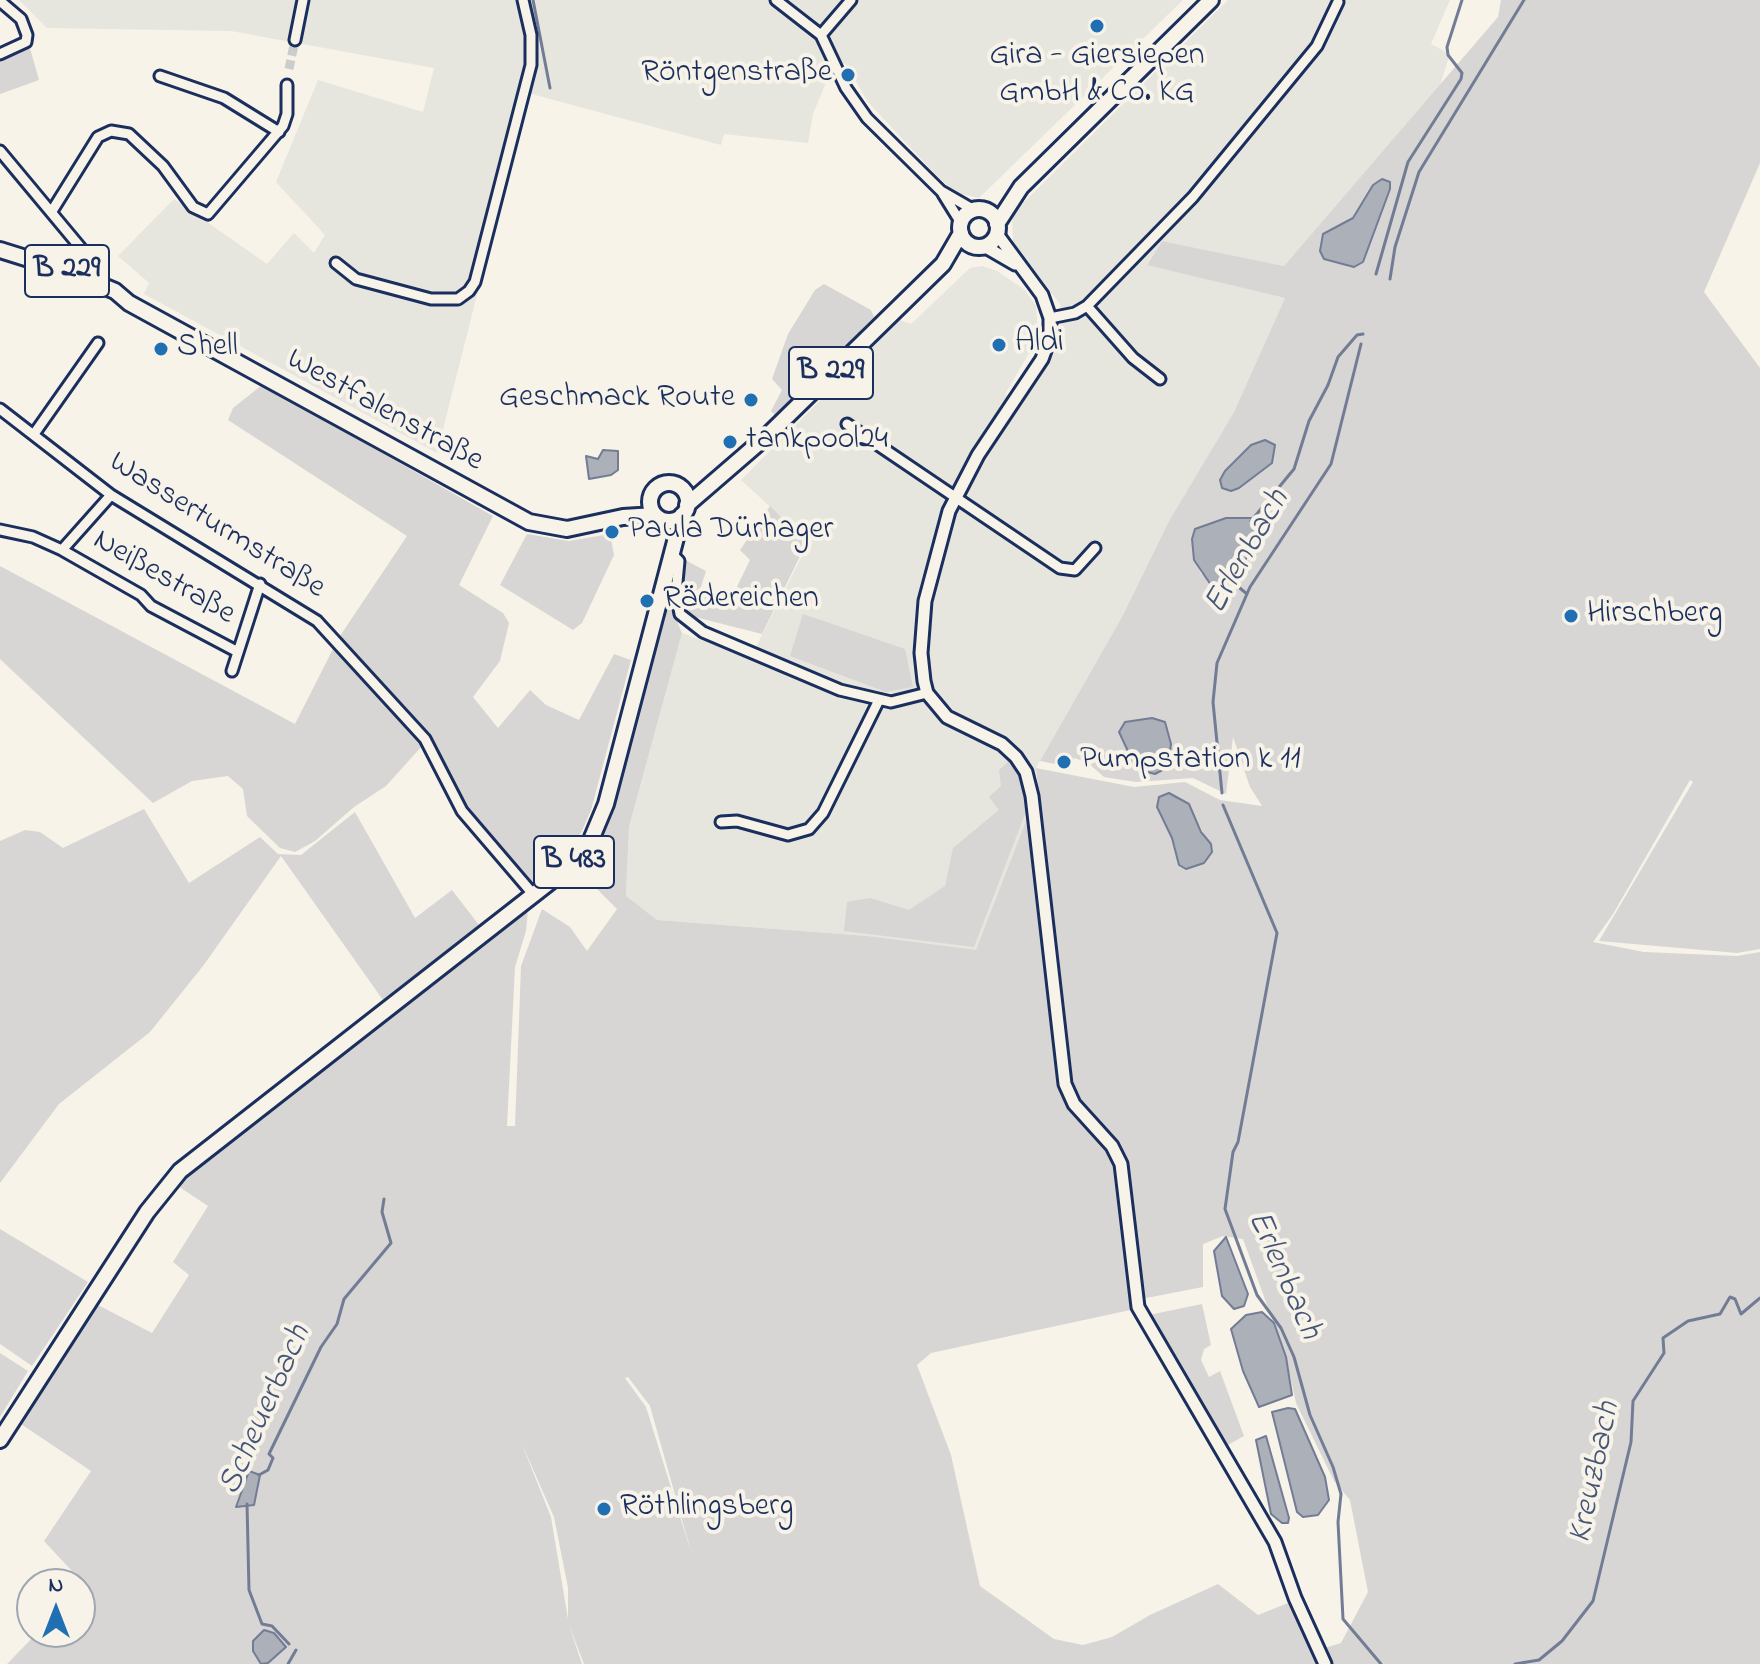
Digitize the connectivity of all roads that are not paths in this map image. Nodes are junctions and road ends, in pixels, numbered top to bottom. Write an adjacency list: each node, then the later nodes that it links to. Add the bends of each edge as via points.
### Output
1 (303, 0): 9 (street)
2 (523, 0): 25 (street, via 531,65 469,291 458,299 431,299 356,279)
3 (776, 0): 8 (street)
4 (851, 0): 8 (street)
5 (1211, 0): 15 (main road)
6 (0, 1): 10 (street, via 21,19 27,35 26,42)
7 (1338, 2): 29 (street, via 1317,46 1240,144)
8 (821, 35): 16 (street, via 867,118)
9 (295, 40)
10 (0, 54)
11 (160, 76): 13 (street, via 224,98)
12 (287, 85): 13 (street, via 287,114)
13 (279, 132): 18 (street, via 208,214 193,207 163,166 129,134 111,131 98,137)
14 (0, 151): 18 (street)
15 (1021, 187): 17 (main road); 20 (main road)
16 (941, 191): 17 (street); 19 (street)
17 (979, 210): 19 (main road); 20 (main road)
18 (52, 211): 24 (street)
19 (961, 228): 21 (main road); 26 (main road, B 229)
20 (997, 229): 21 (main road); 27 (street)
21 (979, 246): 26 (main road, B 229); 27 (street)
22 (0, 250): 28 (main road, Westfalenstraße / B 229, via 80,276)
23 (0, 258): 28 (main road, Westfalenstraße / B 229)
24 (90, 259)
25 (336, 263)
26 (943, 264): 36 (main road, B 229, via 760,443)
27 (1017, 265): 30 (street, via 1040,290)
28 (129, 303): 42 (main road, Westfalenstraße / B 229, via 508,513 567,529)
29 (1087, 306): 30 (street); 32 (street, via 1133,358)
30 (1050, 318): 39 (street, via 1042,359)
31 (98, 343): 35 (street)
32 (1160, 379)
33 (0, 409): 35 (street, Wasserturmstraße)
34 (847, 424): 39 (street)
35 (34, 434): 38 (street, Wasserturmstraße)
36 (714, 481): 37 (main road, B 229); 41 (main road, B 229)
37 (681, 488): 40 (main road, via 664,484); 41 (main road)
38 (111, 495): 46 (street, Neißestraße); 48 (street, Wasserturmstraße)
39 (955, 497): 45 (street, via 1065,571 1080,567); 51 (street, via 925,601 921,653)
40 (650, 499): 42 (main road, Westfalenstraße / B 229); 43 (main road)
41 (685, 510): 43 (main road); 47 (main road, B 483)
42 (623, 517): 43 (main road, Westfalenstraße / B 229)
43 (660, 518): 47 (main road, B 483)
44 (0, 530): 46 (street, Neißestraße)
45 (1095, 548)
46 (62, 550): 49 (street, Neißestraße)
47 (671, 550): 52 (street, via 679,561 677,603 688,624 806,678); 54 (main road, B 483, via 598,829 579,857)
48 (260, 584): 49 (street); 54 (street, Wasserturmstraße, via 317,621 418,731 462,811)
49 (238, 652): 50 (street)
50 (232, 671)
51 (927, 693): 52 (street, via 905,701); 56 (street, via 947,717 994,739 1016,757 1031,788 1065,1084 1074,1104 1112,1146 1121,1164 1138,1307 1275,1542)
52 (879, 700): 53 (street, via 823,813 809,829 788,835 737,821)
53 (721, 822)
54 (533, 894): 55 (main road, B 483, via 191,1162 161,1193)
55 (0, 1440)
56 (1325, 1664)

